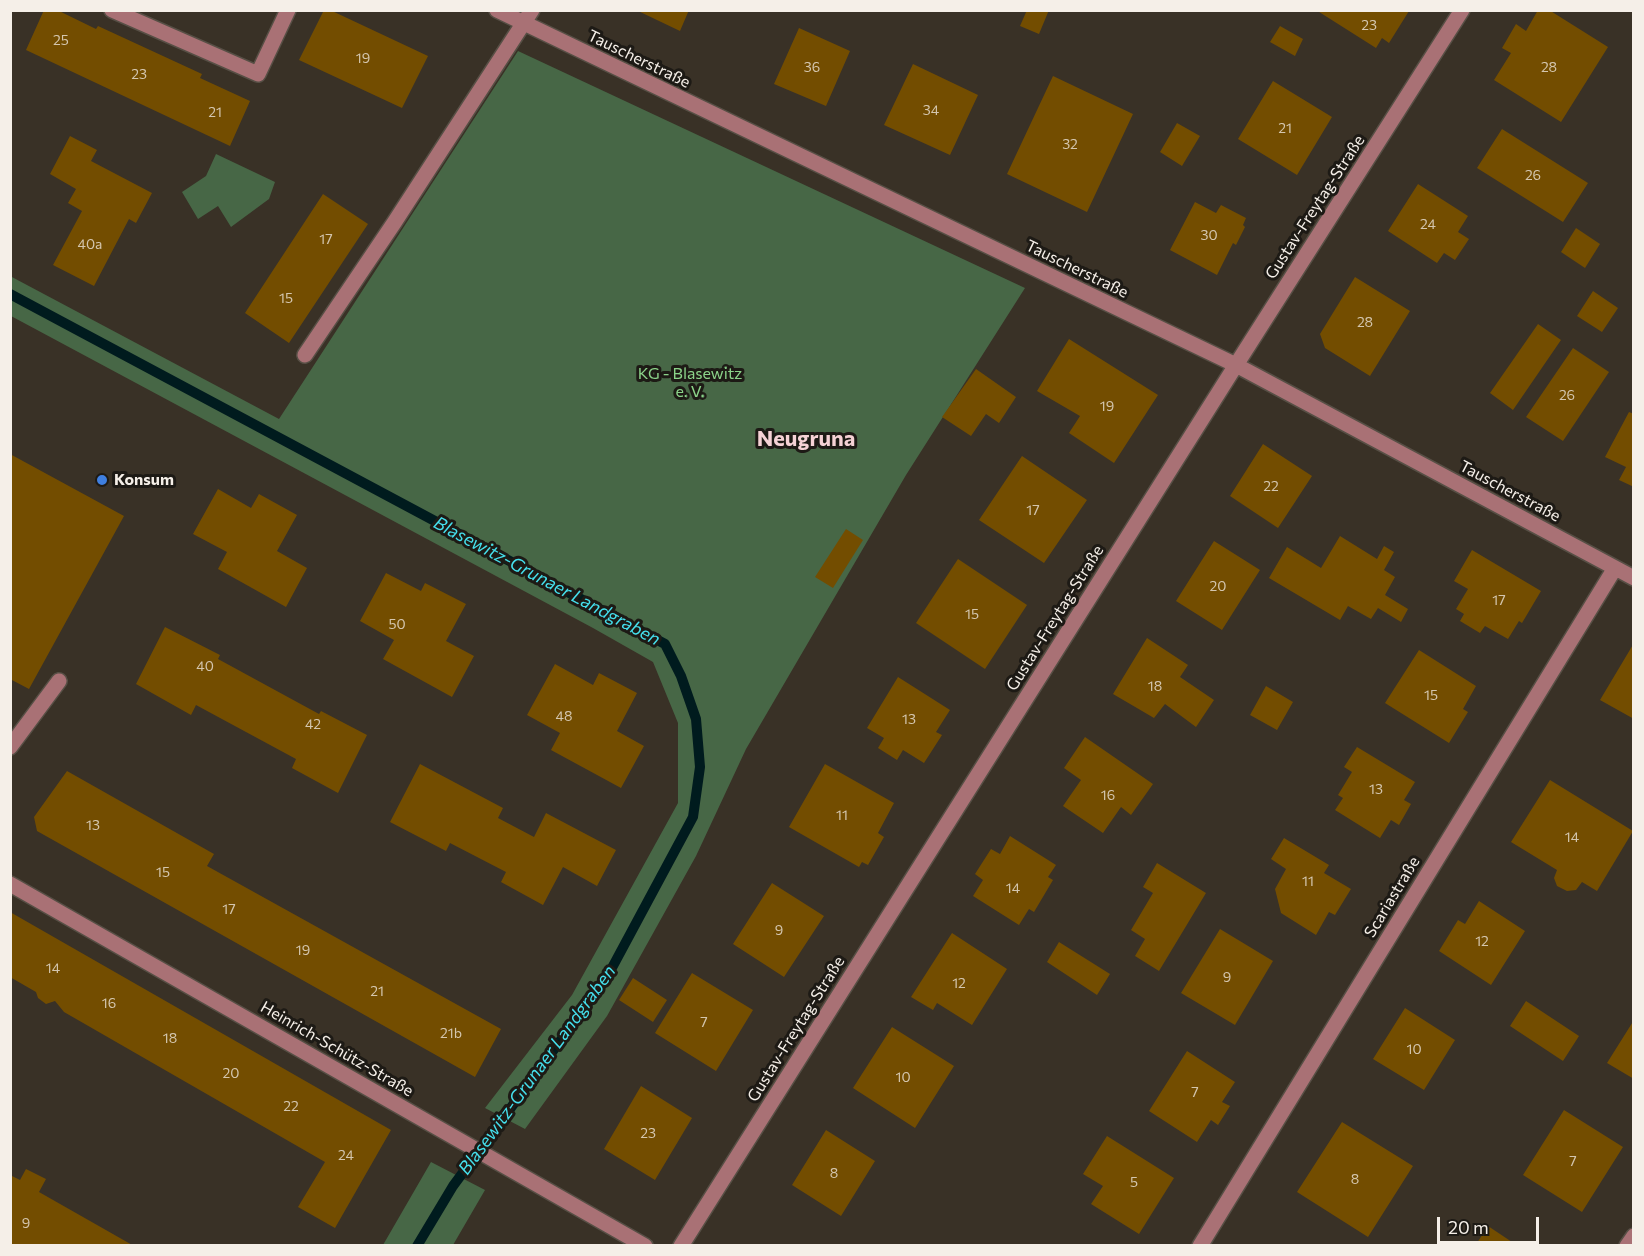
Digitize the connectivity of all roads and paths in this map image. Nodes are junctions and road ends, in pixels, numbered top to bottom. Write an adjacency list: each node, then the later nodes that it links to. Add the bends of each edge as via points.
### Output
1 (112, 10): 2 (street, via 258,74)
2 (288, 10)
3 (497, 10): 5 (street, Tauscherstraße)
4 (1462, 10): 7 (street, Gustav-Freytag-Straße)
5 (528, 17): 6 (street); 7 (street, Tauscherstraße)
6 (305, 355)
7 (1236, 365): 8 (street, Tauscherstraße); 15 (street, Gustav-Freytag-Straße)
8 (1615, 568): 9 (street, Tauscherstraße); 16 (street, Scariastraße)
9 (1634, 578)
10 (59, 681): 11 (street)
11 (10, 747)
12 (10, 884): 14 (street, Heinrich-Schütz-Straße)
13 (1634, 1236): 17 (street)
14 (645, 1245)
15 (681, 1245)
16 (1200, 1245)
17 (1627, 1245)

